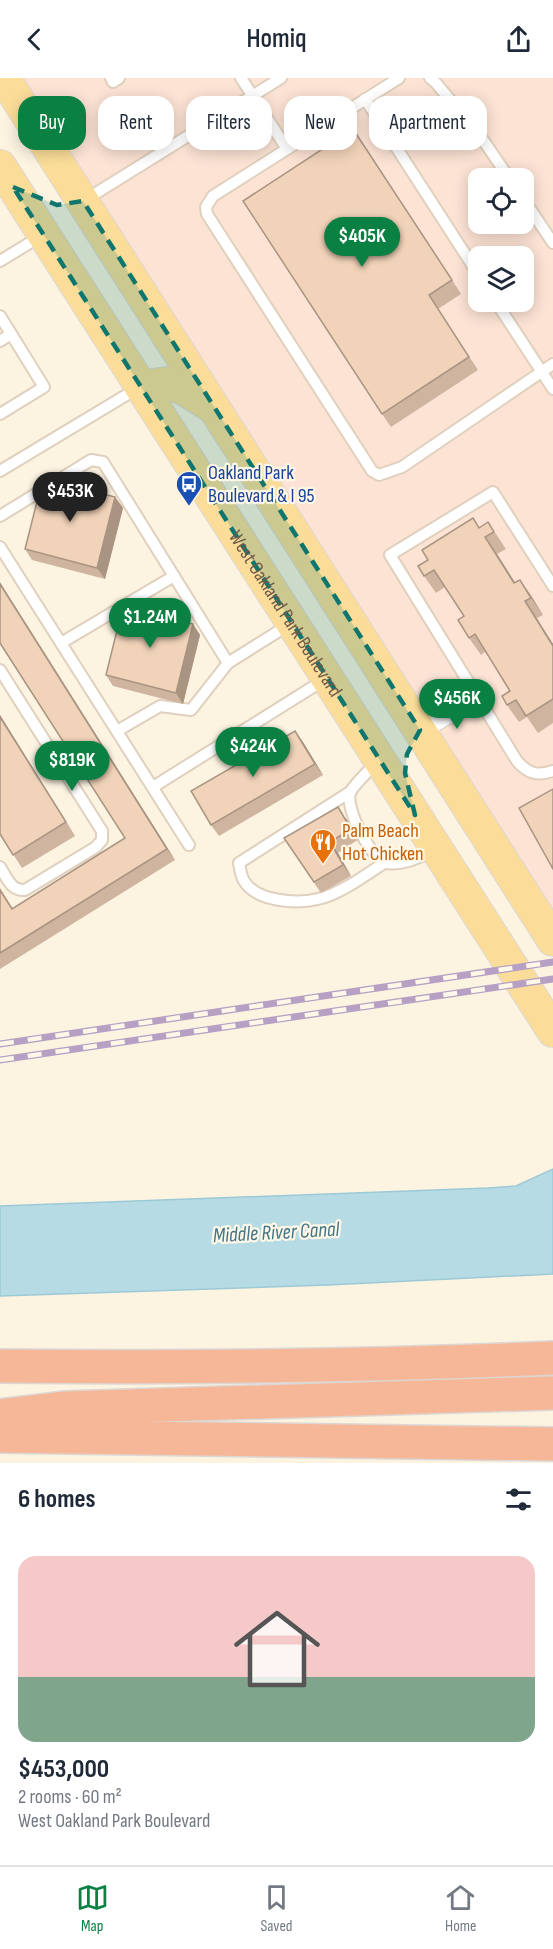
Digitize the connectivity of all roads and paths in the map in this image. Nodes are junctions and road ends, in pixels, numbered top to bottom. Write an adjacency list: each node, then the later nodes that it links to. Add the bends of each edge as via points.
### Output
1 (4, 78): 17 (main road)
2 (111, 78): 3 (lane, via 113,82)
3 (119, 78)
4 (241, 78): 8 (lane)
5 (281, 78): 8 (lane)
6 (399, 78): 9 (lane)
7 (430, 78): 15 (lane)
8 (252, 96)
9 (365, 99): 10 (lane); 21 (lane)
10 (357, 104)
11 (272, 126): 13 (lane)
12 (186, 137): 17 (lane)
13 (284, 144)
14 (285, 150): 28 (lane, via 213,196 206,207 207,214 372,471 379,475 402,467)
15 (502, 168)
16 (6, 176): 17 (main road, via 40,200 57,205); 19 (main road, West Oakland Park Boulevard)
17 (83, 201): 31 (main road)
18 (534, 215): 20 (lane)
19 (44, 234): 22 (lane); 29 (main road, West Oakland Park Boulevard)
20 (553, 243)
21 (468, 259)
22 (0, 261)
23 (503, 312): 28 (lane)
24 (0, 316): 25 (lane)
25 (11, 334): 26 (lane); 32 (lane, via 44,387)
26 (0, 341)
27 (553, 364): 28 (lane)
28 (542, 372): 30 (lane)
29 (141, 387): 31 (main road, via 167,383); 33 (lane); 38 (main road, West Oakland Park Boulevard)
30 (553, 389)
31 (214, 408): 45 (main road)
32 (0, 414)
33 (0, 471)
34 (0, 516): 36 (lane, via 91,460 103,462)
35 (0, 547): 39 (lane)
36 (174, 576): 39 (lane); 40 (lane)
37 (553, 586): 43 (lane, via 494,492 390,555)
38 (293, 622): 40 (lane); 42 (main road, West Oakland Park Boulevard)
39 (61, 643): 46 (lane)
40 (228, 663): 46 (lane, via 191,710 160,706)
41 (0, 670): 55 (lane, via 102,831 102,840 25,890 18,891 12,886)
42 (327, 678): 44 (main road, West Oakland Park Boulevard); 49 (lane)
43 (476, 697): 45 (street); 48 (lane, via 523,768 531,774)
44 (347, 706): 45 (main road, via 377,729); 47 (main road, West Oakland Park Boulevard)
45 (420, 730): 51 (main road, via 407,754 405,772); 56 (main road)
46 (117, 731): 49 (lane)
47 (380, 759): 50 (lane); 51 (main road, West Oakland Park Boulevard)
48 (553, 771)
49 (153, 787): 52 (lane)
50 (350, 792): 54 (lane, via 356,823 371,852); 54 (lane, via 239,863 244,882 260,894 280,901 319,899 352,884)
51 (415, 815): 53 (main road, West Oakland Park Boulevard)
52 (189, 845)
53 (437, 850): 54 (lane, via 398,864); 57 (main road, West Oakland Park Boulevard)
54 (384, 862)
55 (0, 867)
56 (553, 940)
57 (553, 1032)
58 (553, 1358): 59 (highway, via 219,1367)
59 (0, 1366)
60 (553, 1393): 61 (highway, via 64,1408)
61 (0, 1416)
62 (0, 1436): 63 (highway)
63 (553, 1444)

